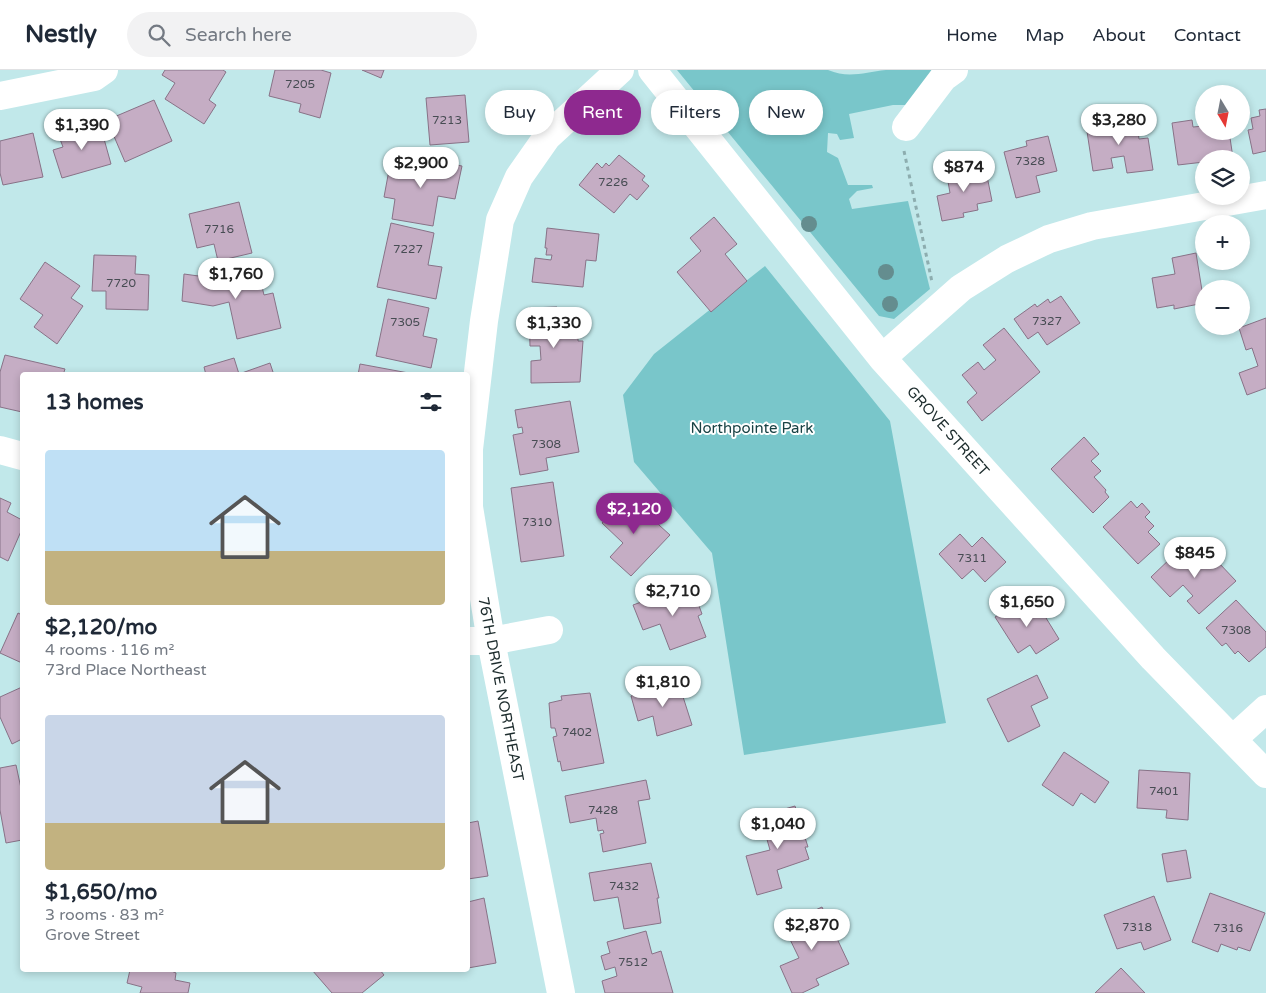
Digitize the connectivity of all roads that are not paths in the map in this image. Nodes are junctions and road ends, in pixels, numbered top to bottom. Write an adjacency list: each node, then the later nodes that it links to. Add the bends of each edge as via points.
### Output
1 (104, 70): 5 (street, via 94,77)
2 (620, 70): 9 (street, 76TH DRIVE NORTHEAST, via 547,137 519,177 500,220)
3 (652, 70): 8 (street, GROVE STREET)
4 (954, 70): 6 (street, via 943,78)
5 (0, 96)
6 (906, 127)
7 (1266, 195): 8 (street, via 1092,226 1049,239 1007,259 961,288)
8 (882, 358): 16 (street, GROVE STREET, via 1153,658)
9 (470, 440)
10 (0, 450): 11 (street)
11 (20, 455)
12 (470, 520): 14 (street, 76TH DRIVE NORTHEAST)
13 (549, 630): 14 (street)
14 (479, 641): 18 (street, 76TH DRIVE NORTHEAST)
15 (1266, 709): 16 (street)
16 (1233, 739): 17 (street, GROVE STREET)
17 (1266, 774)
18 (561, 993)

